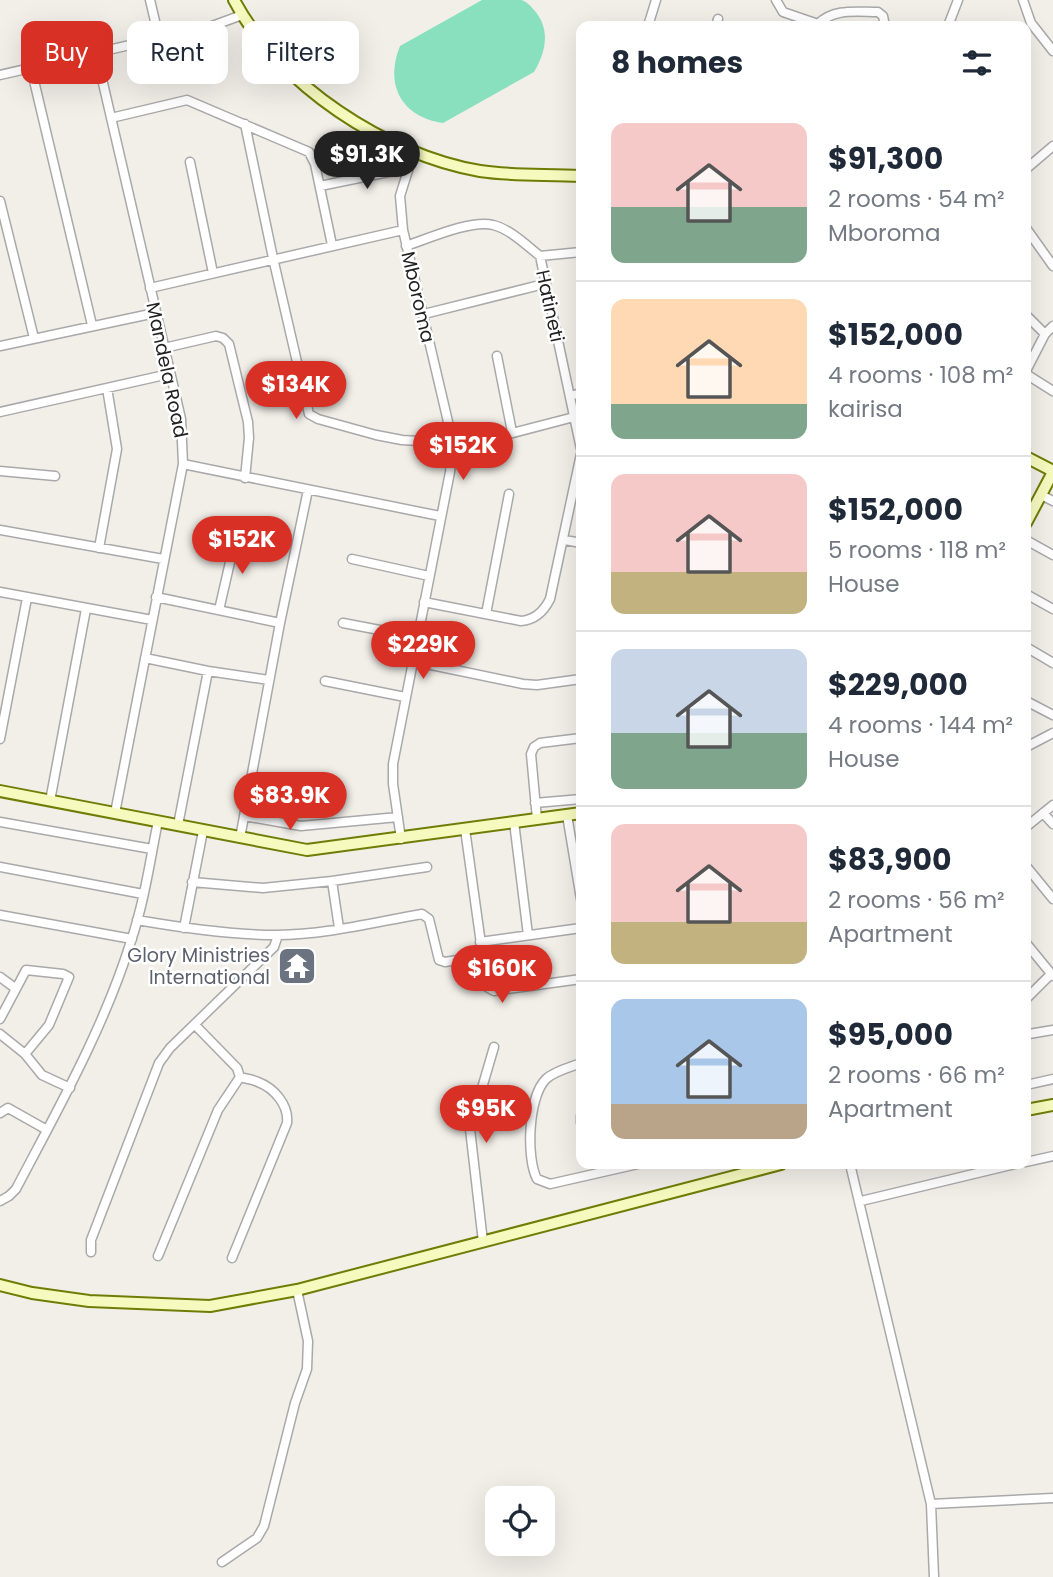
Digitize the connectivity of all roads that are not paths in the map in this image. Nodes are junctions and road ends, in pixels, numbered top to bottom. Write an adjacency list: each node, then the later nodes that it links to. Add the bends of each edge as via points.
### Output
1 (150, 0): 8 (street)
2 (234, 0): 7 (street)
3 (656, 0): 10 (street)
4 (776, 0): 11 (street, via 783,12)
5 (958, 0): 14 (street)
6 (1023, 0): 15 (street)
7 (242, 15): 9 (street); 25 (street, via 306,86 351,120)
8 (155, 21)
9 (226, 21)
10 (650, 21)
11 (807, 21)
12 (822, 21): 13 (street, via 839,12 878,12)
13 (884, 21)
14 (950, 21)
15 (1027, 21)
16 (1031, 29): 17 (street)
17 (1053, 51)
18 (21, 70): 19 (street)
19 (0, 75)
20 (35, 84): 47 (street)
21 (103, 84): 22 (street, Mandela Road)
22 (111, 118): 23 (street, via 187,100); 43 (street, Mandela Road)
23 (246, 124): 31 (street, via 309,152); 39 (street)
24 (1049, 149): 26 (street); 28 (street)
25 (414, 151): 29 (street, Mboroma); 30 (street, via 478,170)
26 (1053, 161)
27 (190, 162): 41 (street)
28 (1031, 165)
29 (408, 168): 31 (street); 33 (street, Mboroma, via 400,196)
30 (576, 176)
31 (320, 186): 35 (street)
32 (0, 201): 50 (street)
33 (403, 230): 35 (street); 36 (street, Mboroma)
34 (1031, 235): 40 (street)
35 (332, 245): 39 (street)
36 (406, 246): 38 (street, Hatineti, via 480,223 506,231); 45 (street, Mboroma)
37 (576, 252): 38 (street)
38 (540, 256): 42 (street, Hatineti)
39 (272, 258): 41 (street); 65 (street, via 309,414 376,435)
40 (1053, 266)
41 (213, 273): 43 (street)
42 (544, 284): 45 (street); 60 (street, Hatineti)
43 (150, 288): 44 (street, Mandela Road)
44 (155, 313): 47 (street); 52 (street, Mandela Road)
45 (424, 314): 65 (street, Mboroma)
46 (1031, 320): 49 (street)
47 (92, 325): 50 (street)
48 (1053, 326): 49 (street)
49 (1045, 334): 54 (street)
50 (34, 338): 51 (street)
51 (0, 346)
52 (164, 348): 55 (street, Mandela Road); 71 (street, via 216,336 229,344 250,438)
53 (497, 356): 64 (street)
54 (1031, 363)
55 (169, 374): 57 (street); 67 (street, Mandela Road, via 181,419)
56 (1031, 376): 58 (street)
57 (107, 388): 61 (street); 84 (street, via 117,449)
58 (1053, 391)
59 (576, 394): 60 (street)
60 (570, 396): 62 (street, Hatineti)
61 (0, 412)
62 (575, 417): 63 (street, Hatineti); 64 (street)
63 (576, 422)
64 (512, 432): 65 (street)
65 (453, 443): 78 (street, Mboroma)
66 (1031, 460): 69 (street)
67 (183, 464): 71 (street); 86 (street, Mandela Road)
68 (0, 471): 70 (street)
69 (1053, 471): 75 (street)
70 (55, 475)
71 (245, 478): 73 (street)
72 (576, 481): 81 (street)
73 (308, 490): 78 (street); 99 (street)
74 (509, 494): 97 (street)
75 (1041, 495): 76 (street); 77 (street)
76 (1053, 501)
77 (1031, 514)
78 (440, 516): 88 (street, Mboroma)
79 (0, 530): 84 (street)
80 (236, 536): 96 (street)
81 (565, 540): 82 (street); 97 (street, via 551,600 542,612 521,621)
82 (576, 541)
83 (1031, 543): 85 (street)
84 (99, 548): 86 (street)
85 (1053, 555)
86 (163, 559): 90 (street, Mandela Road)
87 (352, 559): 88 (street)
88 (429, 576): 93 (street, Mboroma)
89 (0, 592): 92 (street)
90 (156, 597): 96 (street); 98 (street, Mandela Road)
91 (1031, 597): 95 (street)
92 (27, 598): 94 (street); 114 (street)
93 (424, 602): 97 (street); 101 (street, Mboroma)
94 (86, 609): 98 (street); 119 (street)
95 (1053, 609)
96 (219, 610): 99 (street)
97 (486, 614)
98 (152, 621): 103 (street, Mandela Road)
99 (279, 623): 107 (street)
100 (342, 623): 101 (street)
101 (416, 637): 104 (street, Mboroma)
102 (1031, 650): 105 (street)
103 (145, 658): 106 (street); 122 (street, Mandela Road)
104 (412, 661): 108 (street, via 523,684); 110 (street, Mboroma)
105 (1053, 663)
106 (208, 671): 107 (street); 134 (street)
107 (270, 680): 126 (street)
108 (576, 680)
109 (325, 681): 110 (street)
110 (405, 697): 127 (street, Mboroma, via 392,773)
111 (1031, 704): 112 (street)
112 (1053, 715)
113 (1053, 733): 116 (street)
114 (0, 739)
115 (576, 739): 120 (street, via 534,747)
116 (1031, 744)
117 (0, 792): 119 (street)
118 (576, 799): 120 (street)
119 (50, 801): 122 (street)
120 (535, 803): 128 (street)
121 (1053, 805): 123 (street)
122 (115, 813): 129 (street)
123 (1043, 813): 132 (street); 133 (street)
124 (576, 814): 125 (street)
125 (567, 815): 128 (street); 142 (street)
126 (244, 816): 127 (street, via 301,826); 137 (street)
127 (398, 817): 138 (street, Mboroma)
128 (537, 819): 131 (street)
129 (158, 821): 134 (street); 139 (street)
130 (0, 822): 139 (street)
131 (514, 822): 135 (street); 153 (street)
132 (1031, 823)
133 (1053, 824)
134 (178, 825): 136 (street)
135 (465, 829): 138 (street); 156 (street)
136 (202, 831): 137 (street); 144 (street)
137 (240, 838): 138 (street, via 307,850)
138 (401, 839)
139 (152, 849): 146 (street)
140 (0, 867): 146 (street)
141 (427, 867): 145 (street)
142 (576, 868)
143 (1031, 872): 147 (street)
144 (192, 881): 145 (street, via 263,888); 150 (street)
145 (332, 881): 151 (street)
146 (143, 894): 149 (street)
147 (1053, 899)
148 (0, 915): 155 (street)
149 (137, 920): 150 (street); 155 (street)
150 (184, 928): 154 (street)
151 (339, 928): 154 (street); 158 (street, via 422,914 429,919 439,960)
152 (576, 929): 153 (street)
153 (528, 934): 156 (street)
154 (278, 935): 165 (street, via 274,947)
155 (132, 939): 175 (street)
156 (480, 942): 158 (street)
157 (1031, 949): 159 (street)
158 (483, 956): 161 (street, via 487,987 494,991)
159 (1052, 975): 163 (street)
160 (0, 977): 162 (street)
161 (576, 980)
162 (15, 988): 164 (street); 170 (street, via 28,969 69,977 49,1025)
163 (1031, 994)
164 (0, 1019)
165 (195, 1025): 172 (street, via 237,1068); 189 (street, via 159,1063 91,1240)
166 (1053, 1030): 168 (street)
167 (0, 1034): 170 (street)
168 (1031, 1034)
169 (494, 1047): 188 (street, via 470,1129)
170 (26, 1055): 175 (street, via 43,1074)
171 (576, 1065): 182 (street, via 543,1083 530,1136 534,1173 537,1180 550,1184)
172 (240, 1077): 190 (street, via 218,1110); 191 (street, via 269,1088 288,1115)
173 (1053, 1079): 174 (street)
174 (1031, 1084)
175 (70, 1088): 179 (street)
176 (1053, 1105): 177 (street)
177 (1031, 1109)
178 (0, 1112): 179 (street, via 8,1108)
179 (47, 1130): 186 (street, via 16,1189)
180 (1053, 1156): 181 (street)
181 (1031, 1161)
182 (588, 1169)
183 (735, 1169): 188 (street)
184 (851, 1169): 187 (street)
185 (994, 1169): 187 (street)
186 (0, 1200)
187 (860, 1201): 195 (street)
188 (483, 1242): 193 (street)
189 (91, 1252)
190 (158, 1256)
191 (232, 1258)
192 (0, 1285): 193 (street, via 89,1301 211,1306)
193 (297, 1290): 196 (street, via 308,1341 305,1379 264,1526 257,1538)
194 (1053, 1498): 195 (street)
195 (930, 1504): 197 (street)
196 (222, 1562)
197 (934, 1577)

